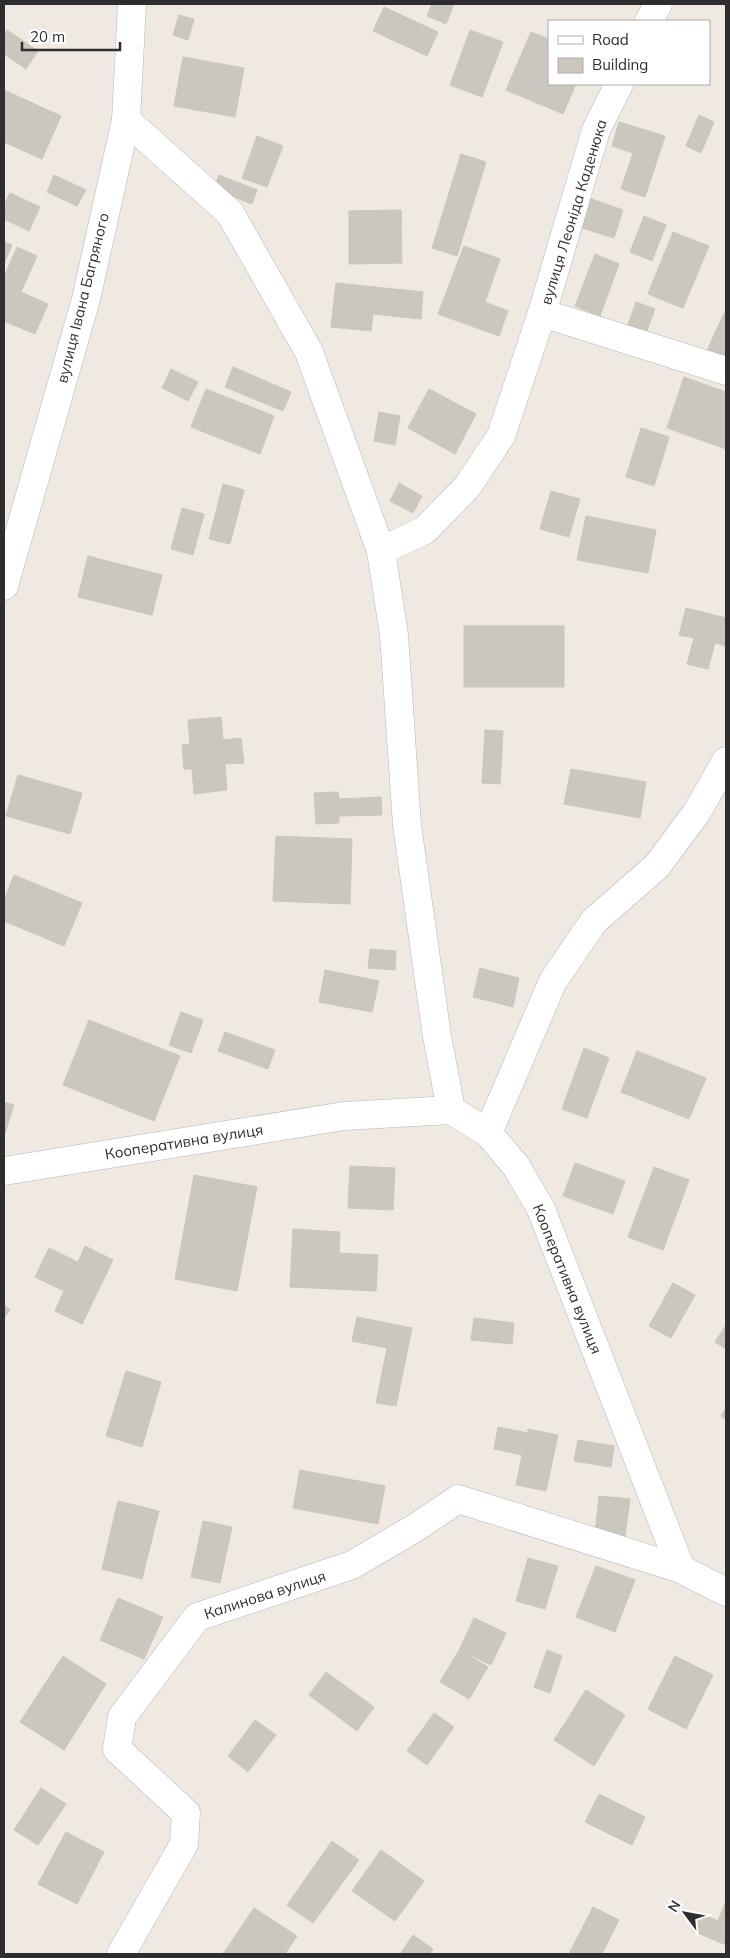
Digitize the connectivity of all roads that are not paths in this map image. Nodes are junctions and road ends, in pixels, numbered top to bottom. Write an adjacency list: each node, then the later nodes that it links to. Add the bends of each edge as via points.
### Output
1 (132, 4): 5 (street, вулиця Івана Багряного)
2 (658, 4): 3 (street)
3 (650, 20)
4 (618, 85): 6 (street, вулиця Леоніда Каденюка, via 596,130)
5 (126, 120): 8 (street, via 230,213 308,352); 9 (street, вулиця Івана Багряного, via 86,299)
6 (542, 313): 7 (street, вулиця Леоніда Каденюка); 8 (street, вулиця Леоніда Каденюка, via 501,436 467,487 425,530)
7 (726, 371)
8 (381, 551): 11 (street, via 394,635 407,825 437,1036)
9 (4, 586)
10 (726, 761): 12 (street, via 697,812 656,866 594,921 553,981)
11 (451, 1110): 12 (street, Кооперативна вулиця); 13 (street, Кооперативна вулиця, via 344,1116)
12 (488, 1133): 14 (street, Кооперативна вулиця, via 516,1166 541,1209)
13 (4, 1171)
14 (681, 1569): 15 (street); 16 (street, Калинова вулиця, via 458,1499 352,1565 197,1617 122,1717 117,1749 186,1813 184,1844)
15 (726, 1592)
16 (121, 1954)

